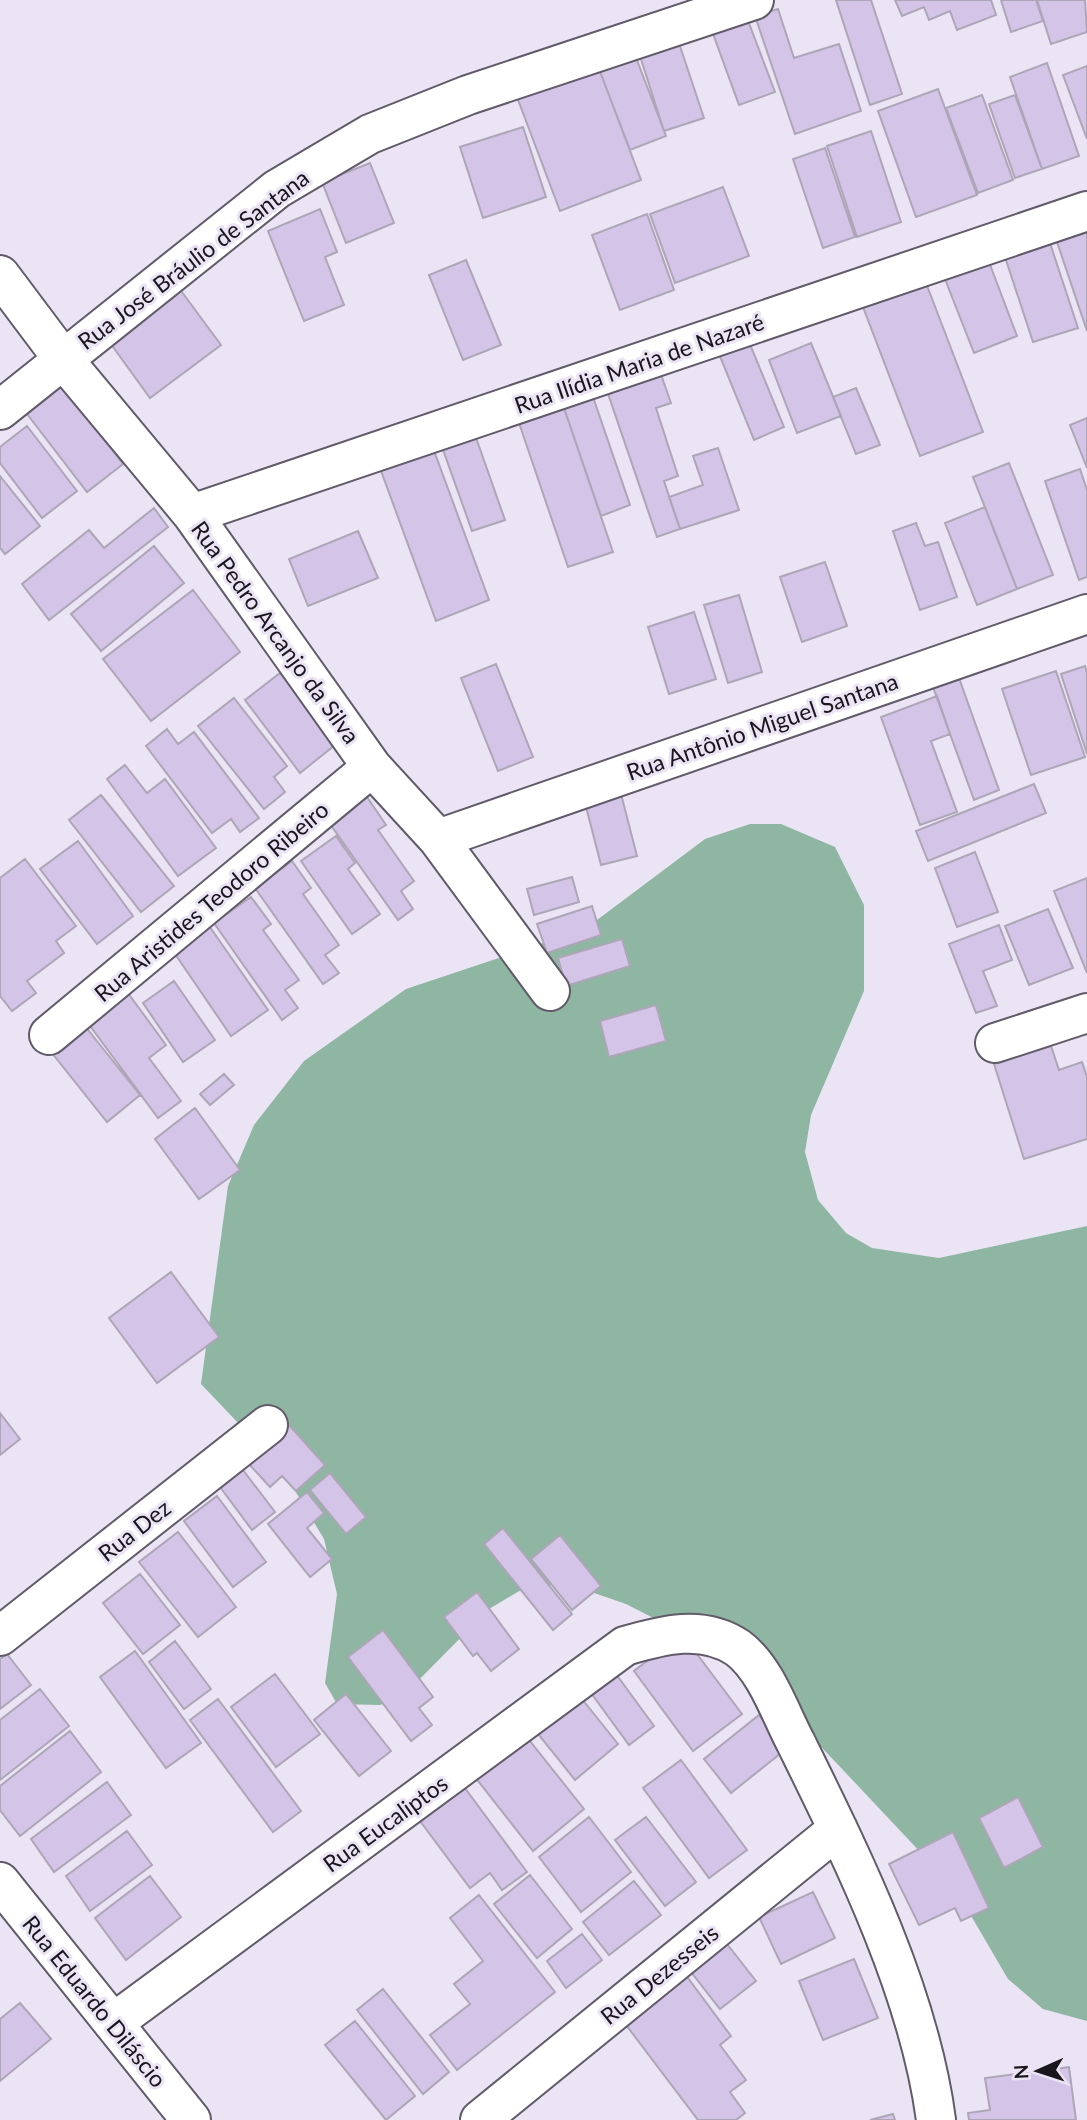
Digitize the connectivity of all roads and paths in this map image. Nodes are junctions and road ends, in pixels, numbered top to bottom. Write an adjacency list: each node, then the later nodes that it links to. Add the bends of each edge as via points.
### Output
1 (754, 0): 4 (street, Rua José Bráulio de Santana, via 468,95 370,134 277,189)
2 (1087, 211): 6 (street, Rua Ilídia Maria de Nazaré)
3 (0, 275): 4 (street, Rua Pedro Arcanjo da Silva)
4 (63, 359): 5 (street, Rua José Bráulio de Santana); 6 (street, Rua Pedro Arcanjo da Silva)
5 (0, 410)
6 (191, 514): 8 (street, Rua Pedro Arcanjo da Silva)
7 (1087, 614): 9 (street, Rua Antônio Miguel Santana)
8 (372, 767): 9 (street, Rua Pedro Arcanjo da Silva); 12 (street, Rua Aristides Teodoro Ribeiro)
9 (438, 839): 10 (street, Rua Pedro Arcanjo da Silva)
10 (550, 991)
11 (1087, 1013): 13 (street)
12 (49, 1035)
13 (995, 1043)
14 (268, 1425): 15 (street, Rua Dez)
15 (0, 1636)
16 (838, 1829): 18 (street, Rua Eucaliptos, via 764,1680 739,1649 695,1633 664,1635 625,1646); 20 (street, Rua Dezesseis); 21 (street, via 915,2019)
17 (0, 1882): 18 (street, Rua Eduardo Diláscio)
18 (113, 2023): 19 (street, Rua Eduardo Diláscio)
19 (191, 2120)
20 (480, 2120)
21 (936, 2120)

